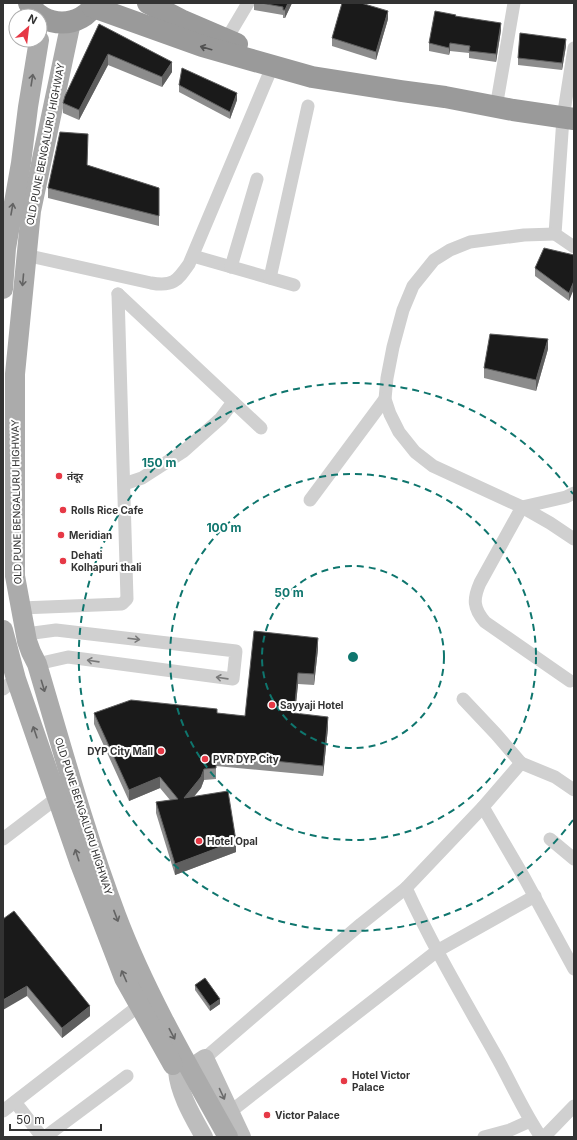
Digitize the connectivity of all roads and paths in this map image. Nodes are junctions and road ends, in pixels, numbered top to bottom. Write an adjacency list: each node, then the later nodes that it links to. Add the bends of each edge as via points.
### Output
1 (148, 3): 7 (highway)
2 (248, 3): 7 (street)
3 (514, 3): 11 (street)
4 (94, 5): 6 (highway, via 83,16); 10 (highway, one-way to 4, via 175,38)
5 (48, 20): 6 (highway)
6 (71, 22): 17 (main road, OLD PUNE BENGALURU HIGHWAY, via 30,212)
7 (226, 40): 11 (highway, via 286,60 383,80)
8 (38, 48): 22 (main road, OLD PUNE BENGALURU HIGHWAY, one-way to 8, via 6,248)
9 (574, 48): 13 (street)
10 (272, 67): 13 (highway, via 312,77 513,110); 18 (street)
11 (498, 96): 13 (highway)
12 (308, 106): 20 (street)
13 (569, 112): 15 (street)
14 (257, 179): 19 (street)
15 (555, 234): 16 (street); 23 (street, via 470,242 434,260 413,286 403,310 393,347)
16 (574, 247)
17 (26, 255): 18 (street, via 164,285 181,276); 26 (main road, OLD PUNE BENGALURU HIGHWAY, one-way to 26)
18 (193, 256): 19 (street)
19 (231, 267): 20 (street)
20 (270, 278): 21 (street)
21 (294, 285)
22 (3, 289)
23 (385, 399): 29 (street); 30 (street, via 399,432 415,452 433,466)
24 (233, 402): 25 (street); 27 (street, via 222,418 184,451 142,478); 27 (street, via 118,294)
25 (260, 428)
26 (9, 429): 32 (main road, OLD PUNE BENGALURU HIGHWAY, via 15,576)
27 (124, 484): 32 (street, via 127,599 122,604)
28 (574, 493): 30 (street)
29 (310, 500)
30 (522, 507): 31 (street); 36 (street, via 480,583 475,594 475,605 485,622)
31 (574, 538)
32 (21, 608): 34 (main road, OLD PUNE BENGALURU HIGHWAY)
33 (3, 630): 37 (main road, OLD PUNE BENGALURU HIGHWAY)
34 (26, 634): 35 (main road, OLD PUNE BENGALURU HIGHWAY); 35 (street, one-way to 35, via 56,630 236,651 233,679 68,657)
35 (37, 664): 50 (main road, OLD PUNE BENGALURU HIGHWAY, one-way to 50, via 96,859 140,973)
36 (570, 682)
37 (10, 684): 41 (main road, OLD PUNE BENGALURU HIGHWAY, one-way to 37)
38 (463, 699): 39 (street)
39 (521, 763): 40 (street, via 555,777); 42 (street)
40 (574, 790)
41 (58, 797): 44 (street); 50 (main road, OLD PUNE BENGALURU HIGHWAY, one-way to 41, via 124,978 80,864)
42 (483, 807): 46 (street); 47 (street)
43 (550, 838): 45 (street)
44 (3, 839)
45 (574, 859)
46 (406, 888): 48 (street); 51 (street)
47 (534, 896): 48 (street); 49 (street)
48 (437, 950): 56 (street); 57 (street, via 505,1070)
49 (574, 969)
50 (145, 1000): 51 (main road, OLD PUNE BENGALURU HIGHWAY); 53 (street)
51 (192, 1069): 56 (street, one-way to 56); 60 (street, via 178,1082); 61 (main road, OLD PUNE BENGALURU HIGHWAY); 62 (main road, OLD PUNE BENGALURU HIGHWAY)
52 (127, 1076): 59 (street)
53 (15, 1102): 55 (street); 58 (street)
54 (572, 1111): 66 (street)
55 (3, 1112)
56 (230, 1112): 63 (street)
57 (530, 1121): 64 (street); 65 (street)
58 (42, 1137)
59 (45, 1137)
60 (204, 1137)
61 (213, 1137)
62 (228, 1137)
63 (242, 1137)
64 (484, 1137)
65 (541, 1137)
66 (544, 1137)

